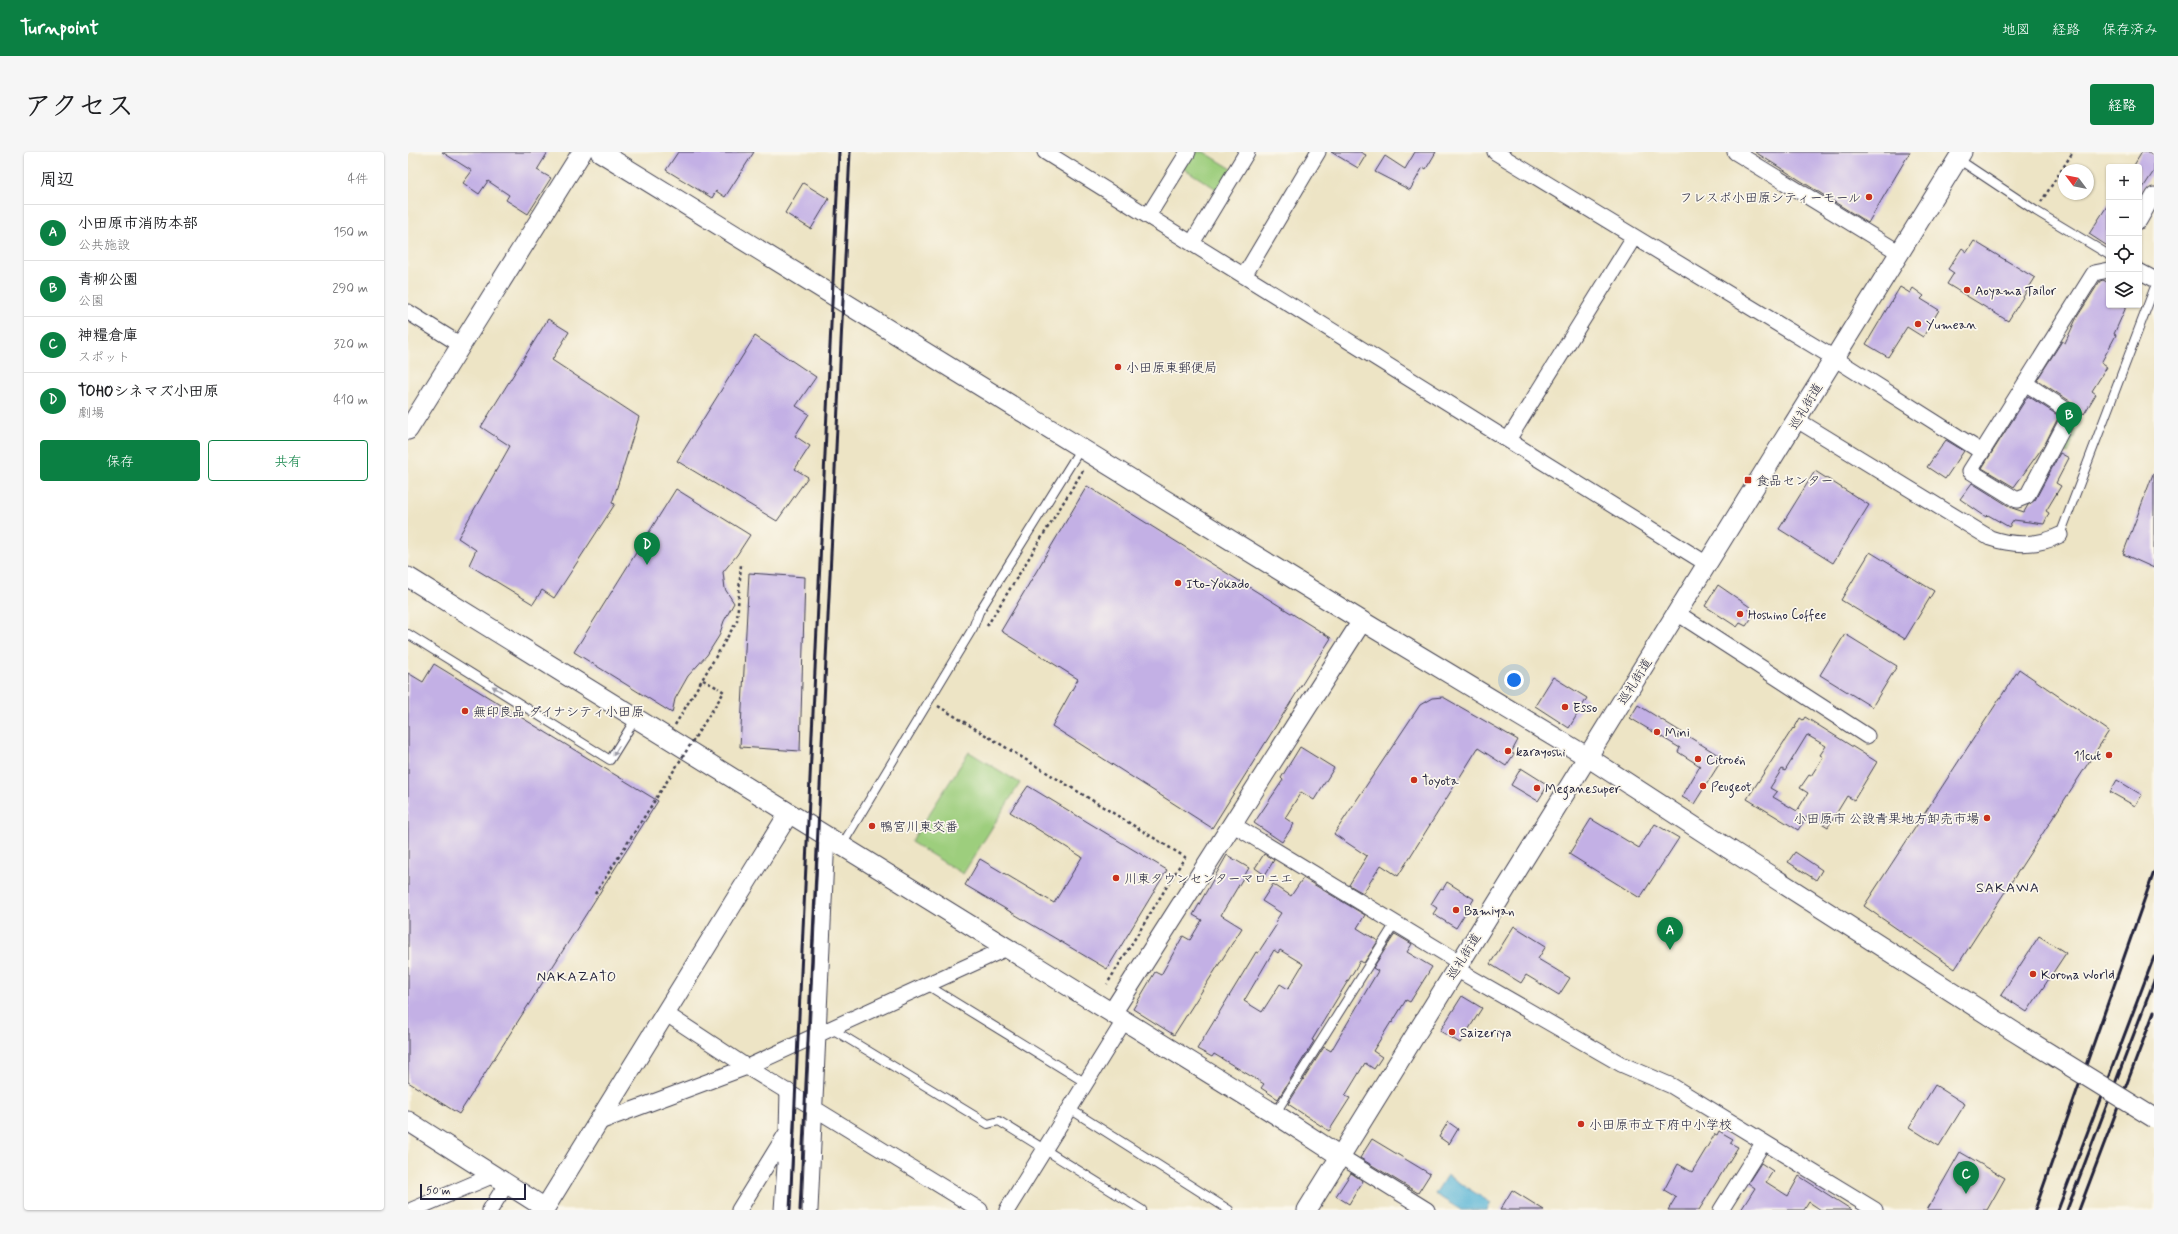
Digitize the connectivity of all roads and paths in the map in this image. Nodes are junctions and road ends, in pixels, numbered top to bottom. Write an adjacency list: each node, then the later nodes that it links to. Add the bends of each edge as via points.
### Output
1 (582, 152): 25 (street)
2 (600, 152): 31 (street)
3 (1045, 152): 13 (street)
4 (1188, 152): 13 (street)
5 (1247, 152): 16 (street)
6 (1318, 152): 21 (street)
7 (1495, 152): 15 (street)
8 (1735, 152): 17 (street)
9 (2073, 152): 12 (path)
10 (1960, 156): 12 (lane); 17 (street, 巡礼街道)
11 (2154, 195): 14 (street)
12 (2036, 211): 18 (lane)
13 (1148, 216): 16 (street)
14 (2142, 216)
15 (1634, 237): 26 (street); 30 (street)
16 (1192, 243): 21 (street)
17 (1900, 253): 26 (street, 巡礼街道)
18 (2106, 254)
19 (2106, 271): 27 (street, via 2094,273)
20 (2141, 272): 22 (street)
21 (1244, 276): 30 (street)
22 (2154, 279)
23 (2154, 289): 33 (lane)
24 (408, 312): 25 (street)
25 (462, 345): 29 (street)
26 (1834, 358): 28 (street, 巡礼街道); 32 (street)
27 (2025, 384): 32 (street); 32 (street, via 2071,413 2028,496 2017,500 1970,471)
28 (1797, 420): 33 (street, via 1990,538 2007,544 2031,543 2046,542); 35 (street, 巡礼街道)
29 (408, 430)
30 (1508, 440): 35 (street)
31 (1081, 448): 38 (street); 48 (lane, via 978,612 973,628)
32 (1982, 452)
33 (2060, 535)
34 (741, 564): 40 (path, via 737,621)
35 (1707, 564): 37 (street, 巡礼街道)
36 (408, 577): 42 (street)
37 (1677, 613): 44 (street); 45 (street, 巡礼街道)
38 (1362, 621): 45 (street); 47 (street)
39 (408, 634): 42 (lane, one-way to 39, via 610,760)
40 (703, 680): 43 (path); 49 (path, bridge, via 724,692)
41 (936, 705): 53 (path, via 1185,857)
42 (636, 718): 46 (street)
43 (674, 727)
44 (1867, 736)
45 (1586, 756): 52 (street, 巡礼街道); 65 (street, bridge, via 2013,1031)
46 (789, 813): 48 (street); 55 (street)
47 (1232, 824): 50 (street); 56 (street)
48 (834, 841): 51 (street); 58 (street)
49 (595, 894)
50 (1394, 925): 52 (street); 64 (lane)
51 (1008, 948): 54 (street); 56 (street)
52 (1457, 966): 69 (street, via 1621,1064 1672,1086); 71 (street, 巡礼街道)
53 (1107, 984)
54 (927, 985): 57 (street); 60 (lane)
55 (665, 1013): 59 (street); 67 (street)
56 (1118, 1017): 60 (street); 64 (street)
57 (832, 1029): 58 (street); 70 (lane, via 988,1124 999,1121)
58 (818, 1035): 59 (street); 62 (street)
59 (748, 1067): 61 (street); 67 (street)
60 (1086, 1083): 63 (street)
61 (788, 1091): 62 (street); 68 (street)
62 (815, 1108): 78 (street); 79 (street)
63 (1070, 1109): 70 (street); 82 (lane)
64 (1275, 1114): 71 (street)
65 (2154, 1118)
66 (408, 1121): 72 (street)
67 (597, 1123): 73 (street)
68 (787, 1132): 76 (street); 77 (street)
69 (1763, 1143): 85 (street); 86 (street)
70 (1044, 1150): 80 (street); 81 (lane)
71 (1340, 1156): 83 (street, 巡礼街道); 84 (street)
72 (500, 1179): 73 (street); 74 (street); 75 (street)
73 (547, 1209)
74 (412, 1210)
75 (490, 1210)
76 (739, 1210)
77 (782, 1210)
78 (810, 1210)
79 (980, 1210)
80 (1008, 1210)
81 (1142, 1210)
82 (1229, 1210)
83 (1307, 1210)
84 (1427, 1210)
85 (1721, 1210)
86 (1875, 1210)

